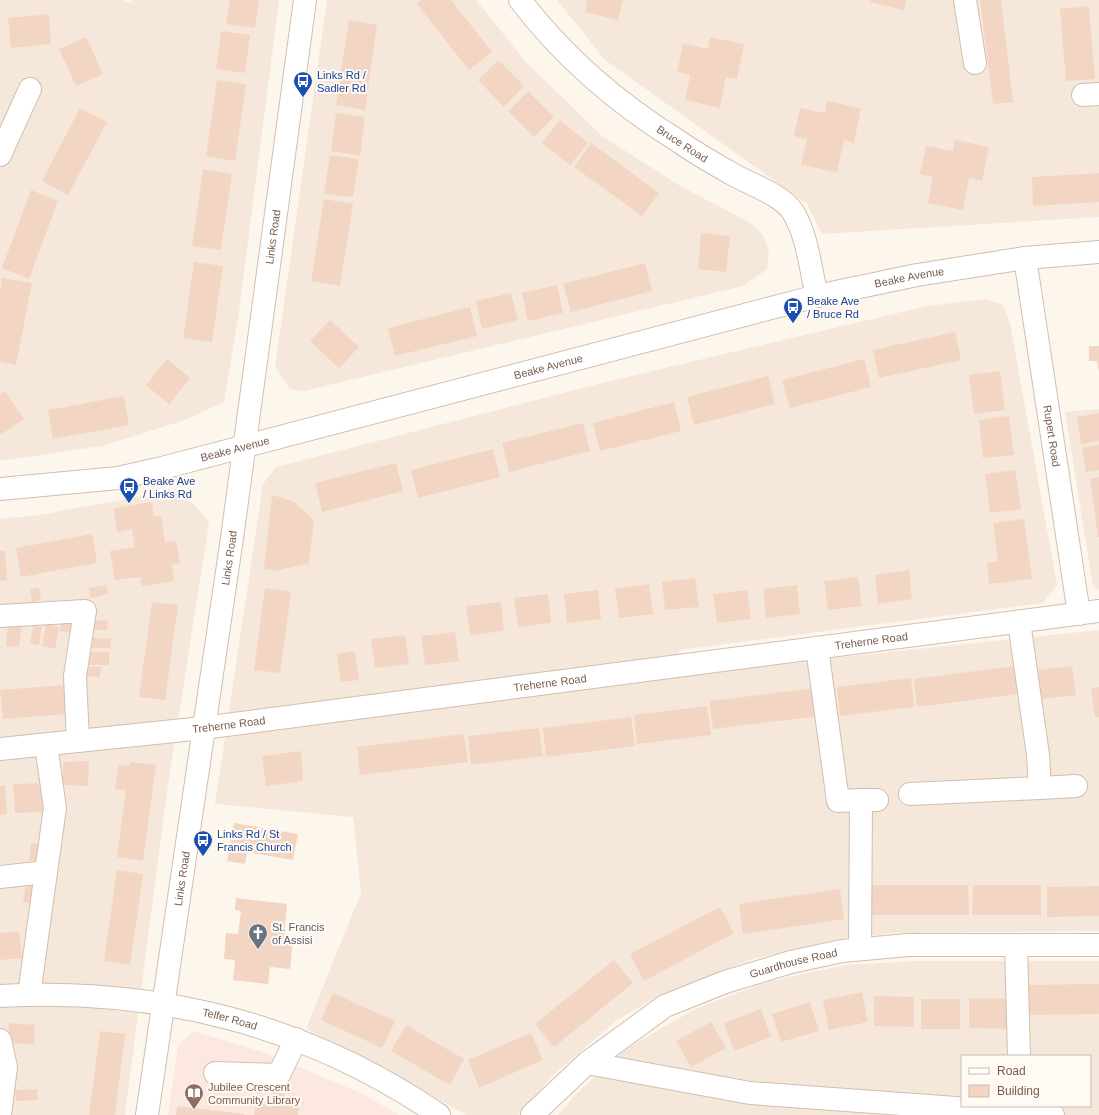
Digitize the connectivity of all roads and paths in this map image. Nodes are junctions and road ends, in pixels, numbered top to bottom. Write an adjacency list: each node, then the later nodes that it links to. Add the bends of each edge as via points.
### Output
1 (305, 0): 10 (street, Links Road)
2 (520, 0): 9 (street, Bruce Road, via 568,54 616,98 674,139 775,197 792,211 803,231)
3 (965, 0): 4 (street)
4 (975, 63)
5 (30, 89): 6 (street)
6 (0, 155)
7 (1099, 252): 8 (street, Beake Avenue)
8 (1025, 258): 9 (street, Beake Avenue, via 917,274); 12 (street, Rupert Road)
9 (817, 296): 10 (street, Beake Avenue)
10 (243, 446): 11 (street, Beake Avenue, via 118,478); 16 (street, Links Road, via 232,538)
11 (0, 489)
12 (1089, 613): 14 (street, Treherne Road)
13 (0, 616): 17 (street, via 85,611 75,676)
14 (1019, 622): 15 (street, Treherne Road); 21 (street, via 1038,755)
15 (817, 648): 16 (street, Treherne Road); 27 (street, via 838,801 869,800)
16 (203, 728): 17 (street, Treherne Road); 30 (street, Links Road)
17 (78, 741): 18 (street, Treherne Road)
18 (46, 745): 19 (street, Treherne Road); 23 (street, via 55,808)
19 (0, 749)
20 (1076, 786): 21 (street)
21 (1040, 788): 22 (street)
22 (910, 794)
23 (46, 872): 24 (street); 28 (street)
24 (0, 877)
25 (1016, 945): 26 (street, Guardhouse Road); 27 (street, Guardhouse Road, via 908,945); 33 (street)
26 (1099, 945)
27 (860, 949): 34 (street, Guardhouse Road, via 791,962 725,982 665,1006)
28 (29, 995): 29 (street, Telfer Road); 30 (street, Telfer Road, via 93,996)
29 (0, 996)
30 (163, 1004): 31 (street, Telfer Road, via 252,1024); 39 (street, Links Road)
31 (296, 1039): 35 (street, via 280,1075); 40 (street, Telfer Road, via 353,1064 413,1097)
32 (0, 1040): 38 (street, via 6,1067)
33 (1019, 1055)
34 (587, 1063): 37 (street, via 750,1093); 41 (street, Guardhouse Road)
35 (215, 1073)
36 (1020, 1109): 37 (street); 42 (street)
37 (949, 1111)
38 (0, 1115)
39 (147, 1115)
40 (438, 1115)
41 (532, 1115)
42 (1053, 1115)

